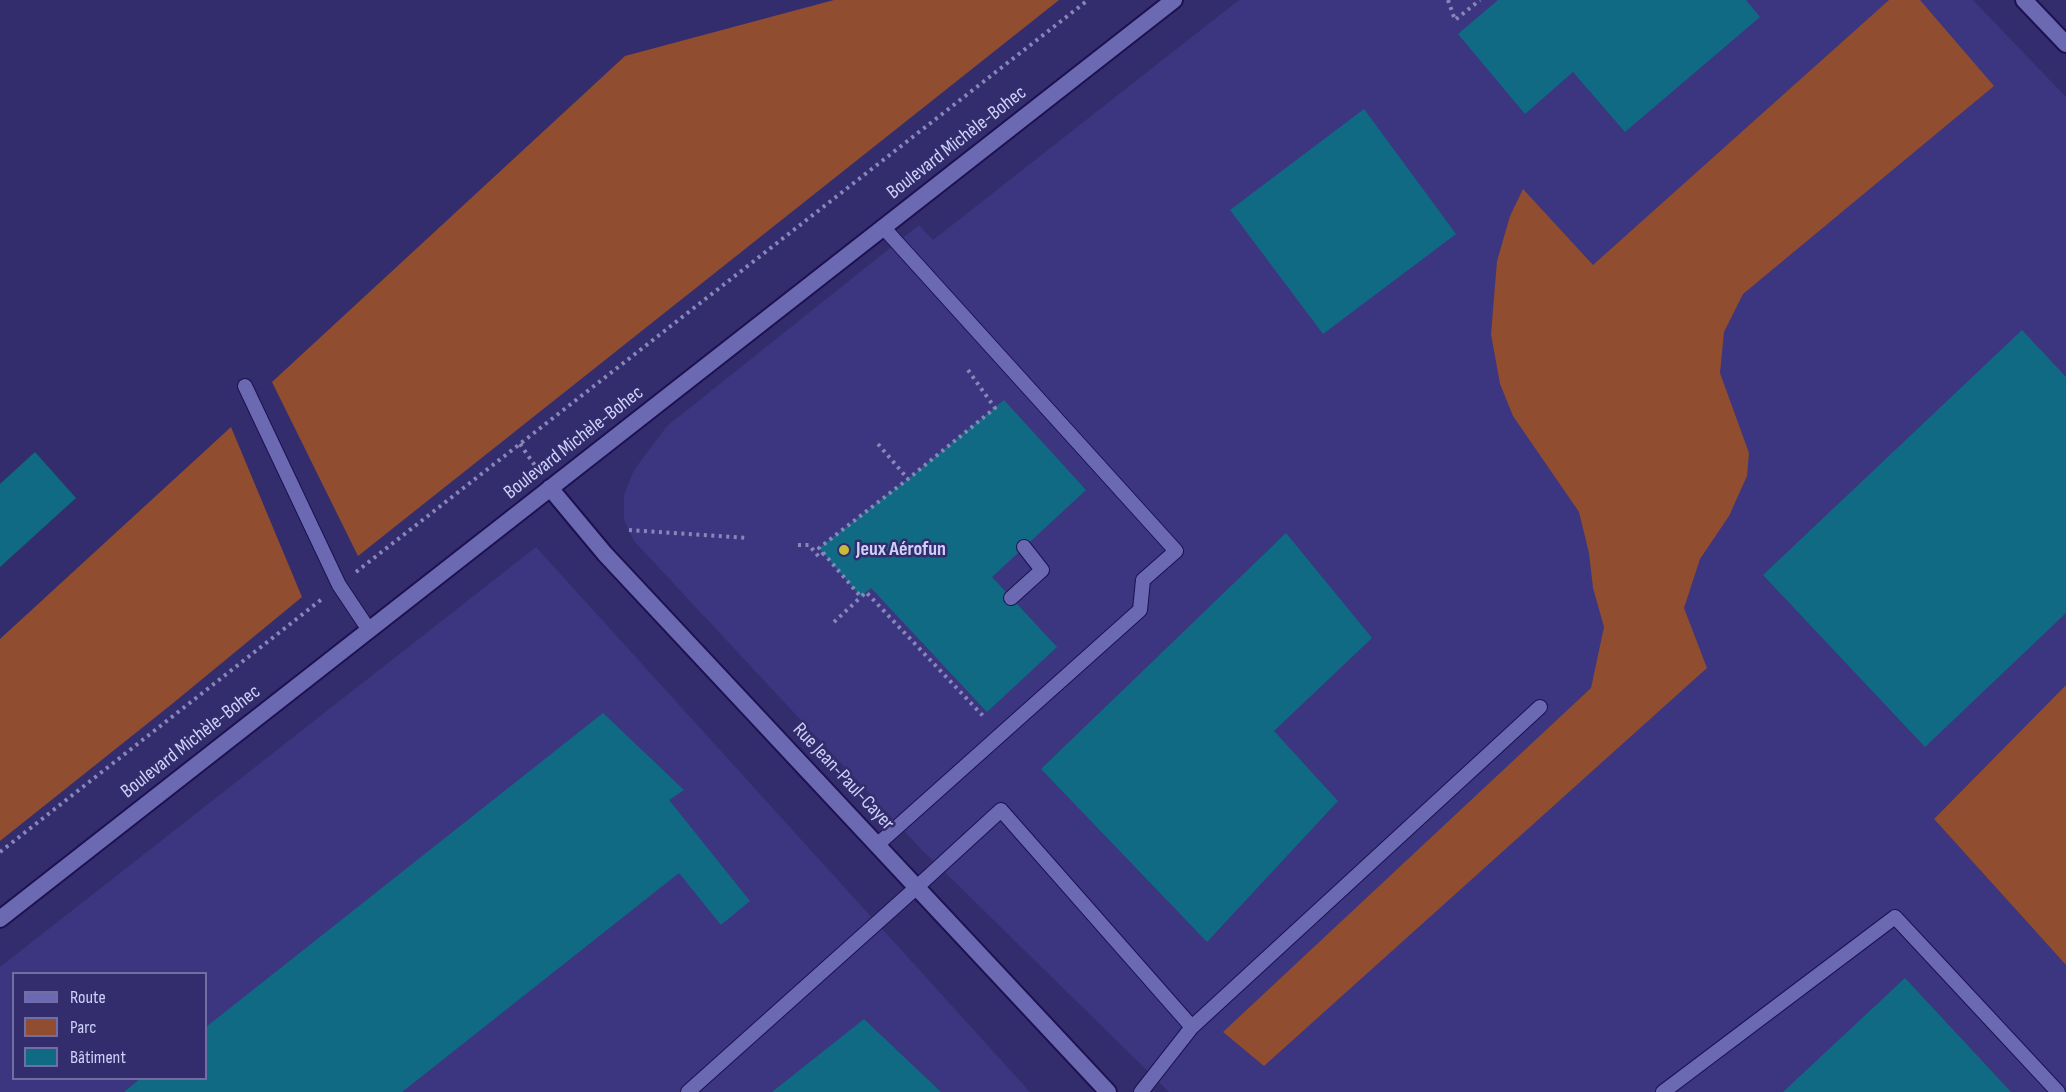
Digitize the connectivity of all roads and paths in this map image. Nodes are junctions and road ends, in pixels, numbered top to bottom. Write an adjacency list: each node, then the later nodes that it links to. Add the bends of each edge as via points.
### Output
1 (1088, 0): 10 (path, Boulevard Michèle-Bohec)
2 (1174, 0): 7 (street, Boulevard Michèle-Bohec)
3 (1448, 0): 4 (path, via 1455,20)
4 (1480, 0)
5 (2024, 0): 6 (street)
6 (2066, 44)
7 (883, 227): 14 (street, Boulevard Michèle-Bohec); 28 (lane, via 1176,551 1143,580 1140,610)
8 (968, 370): 13 (path, via 995,408)
9 (245, 386): 25 (lane, via 339,585)
10 (520, 444): 12 (path); 19 (path, Boulevard Michèle-Bohec)
11 (878, 444): 13 (path)
12 (530, 458)
13 (908, 479): 20 (path, via 819,548)
14 (550, 488): 25 (street, Boulevard Michèle-Bohec); 28 (street, Rue Jean-Paul-Cayer, via 605,554)
15 (629, 530): 16 (path)
16 (747, 538)
17 (798, 545): 20 (path, via 809,545 819,557)
18 (1024, 547): 22 (lane, via 1042,570)
19 (385, 549)
20 (824, 553): 21 (path)
21 (861, 597): 24 (path); 27 (path, via 867,592)
22 (1011, 598)
23 (299, 616): 29 (path, Boulevard Michèle-Bohec)
24 (834, 622)
25 (369, 630): 31 (street, Boulevard Michèle-Bohec)
26 (1540, 707): 32 (lane)
27 (989, 722)
28 (877, 845): 30 (street, Rue Jean-Paul-Cayer)
29 (0, 852)
30 (917, 888): 32 (lane, via 1001,810); 33 (lane); 34 (street, Rue Jean-Paul-Cayer)
31 (0, 919)
32 (1192, 1027): 35 (lane)
33 (688, 1092)
34 (1108, 1092)
35 (1141, 1092)
36 (1663, 1092): 37 (lane, via 1895,917)
37 (2058, 1092)

